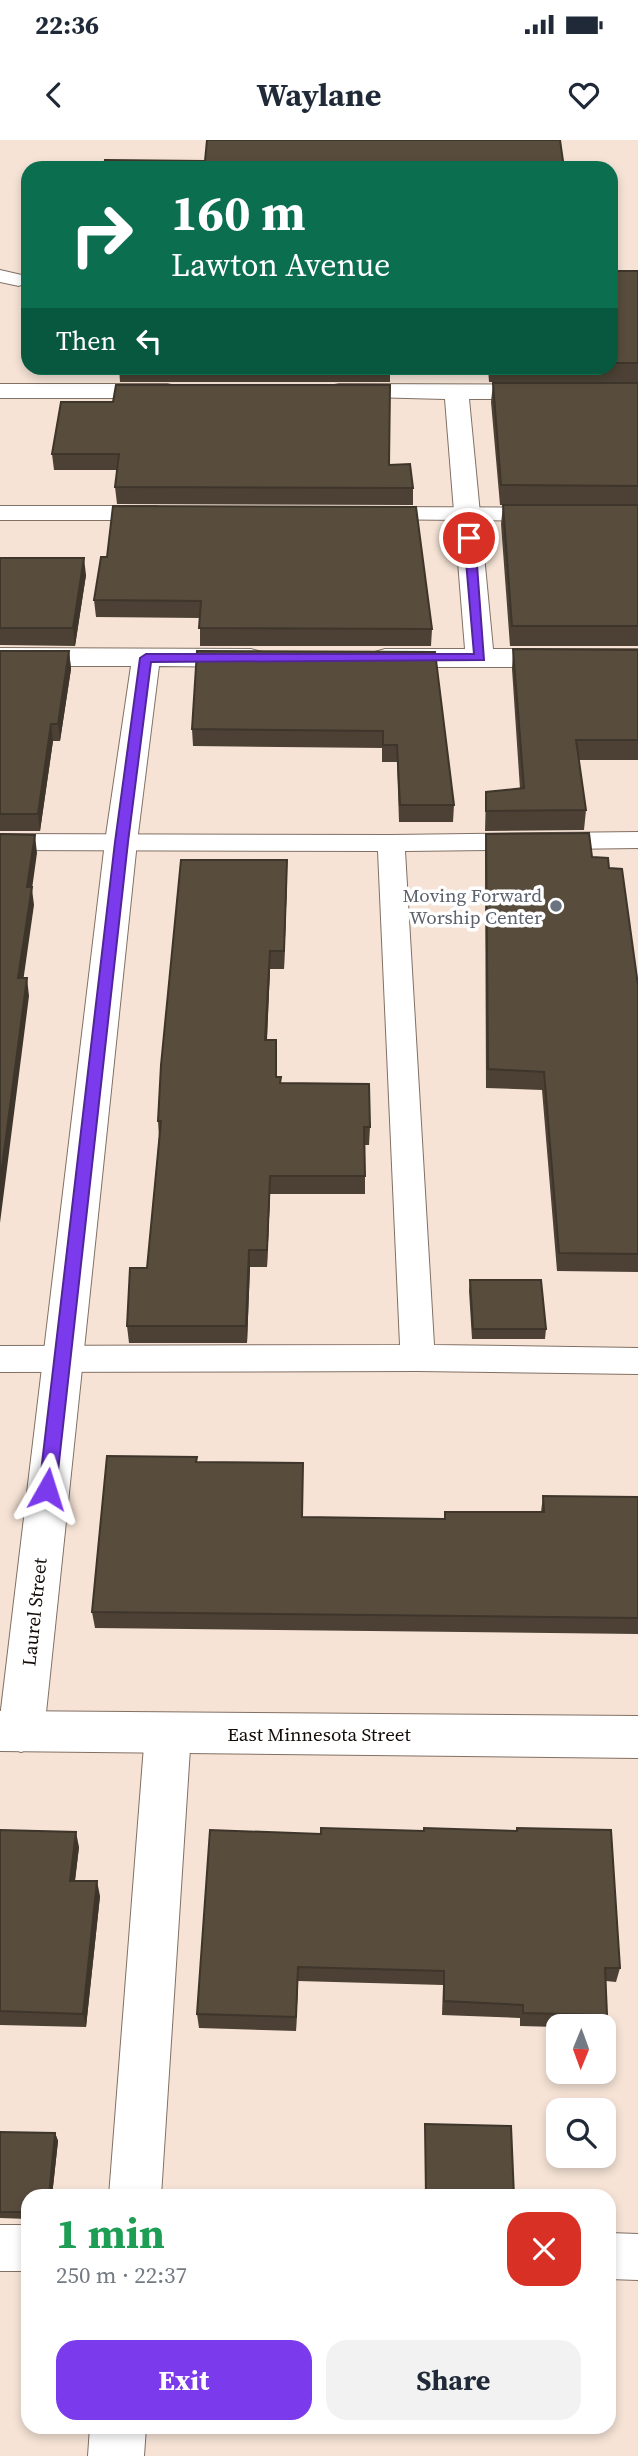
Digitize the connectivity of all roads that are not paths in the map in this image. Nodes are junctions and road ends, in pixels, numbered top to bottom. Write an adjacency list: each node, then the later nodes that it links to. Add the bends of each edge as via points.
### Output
1 (0, 391): 2 (street)
2 (194, 391)
3 (318, 391): 4 (street)
4 (456, 391): 5 (street); 9 (street)
5 (638, 392)
6 (0, 513): 7 (lane)
7 (180, 513)
8 (344, 514): 9 (lane)
9 (467, 514): 10 (lane); 15 (street)
10 (638, 515)
11 (0, 657): 12 (street)
12 (146, 658): 13 (street); 19 (street, Laurel Street)
13 (271, 658)
14 (355, 658): 15 (street)
15 (480, 658): 16 (street)
16 (638, 658)
17 (638, 840): 20 (lane)
18 (0, 842): 19 (lane)
19 (121, 842): 20 (lane); 23 (street, Laurel Street)
20 (391, 843): 21 (lane)
21 (418, 1358): 23 (lane); 24 (lane)
22 (0, 1359): 23 (lane)
23 (62, 1359): 25 (street, Laurel Street)
24 (638, 1362)
25 (10, 1732): 26 (street, East Minnesota Street)
26 (168, 1733): 27 (street, East Minnesota Street); 28 (street)
27 (638, 1737)
28 (135, 2189)
29 (0, 2248): 30 (lane)
30 (21, 2248)
31 (616, 2256): 32 (lane)
32 (638, 2257)
33 (118, 2434): 34 (street)
34 (116, 2456)

